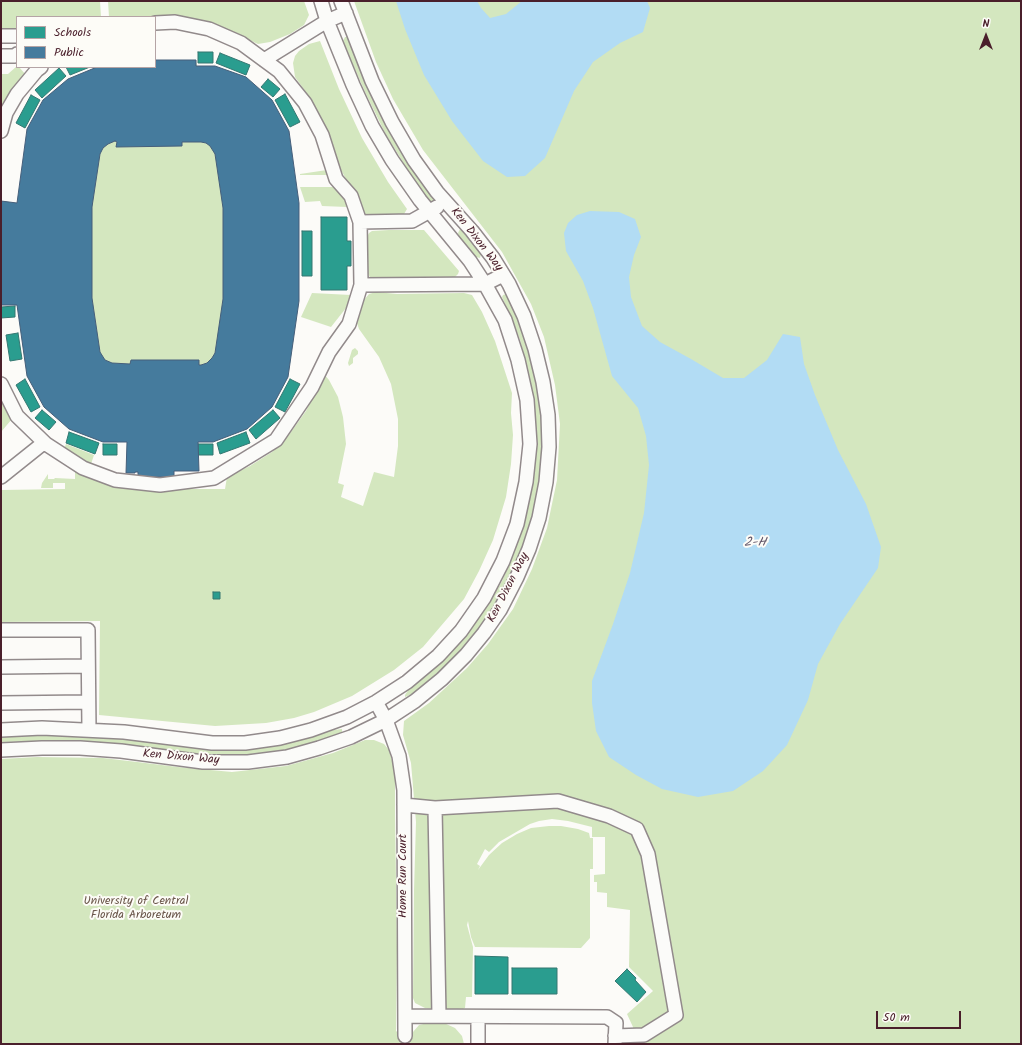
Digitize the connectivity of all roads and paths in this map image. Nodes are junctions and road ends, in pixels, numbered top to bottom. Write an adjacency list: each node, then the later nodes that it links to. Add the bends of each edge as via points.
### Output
1 (321, 1): 3 (street, Ken Dixon Way)
2 (344, 7): 3 (street); 12 (street, Ken Dixon Way, via 372,81 392,122 414,160)
3 (327, 21): 9 (street); 13 (street, Ken Dixon Way, via 372,126 392,160)
4 (156, 23): 9 (street, via 175,22 208,29 241,43)
5 (1, 36): 6 (street)
6 (16, 36)
7 (16, 55): 8 (street)
8 (1, 56)
9 (264, 60): 14 (street, via 279,71 305,102 322,135 336,179 351,196)
10 (40, 68): 11 (street, via 17,94 6,113)
11 (1, 131)
12 (446, 201): 13 (street); 15 (street, Ken Dixon Way, via 493,258)
13 (430, 212): 14 (street, via 412,221); 16 (street, Ken Dixon Way)
14 (360, 222): 17 (street)
15 (503, 275): 16 (street); 27 (street, Ken Dixon Way, via 524,316 535,349 548,415 546,482 539,518 530,549 517,577 500,610 484,633 442,679 415,702)
16 (486, 284): 17 (street); 25 (street, Ken Dixon Way, via 505,320 527,400 530,444 526,482 517,524 503,561 484,598 461,631 438,656 407,682)
17 (361, 285): 19 (street, via 349,324 329,352 312,387 276,440 214,478 160,485 115,480 83,468)
18 (1, 384): 19 (street, via 17,416)
19 (46, 444): 20 (street, via 41,445)
20 (1, 477)
21 (1, 630): 22 (street, via 88,630)
22 (88, 666): 23 (street); 24 (street)
23 (1, 667)
24 (88, 702): 26 (street); 29 (street)
25 (376, 702): 27 (street, Home Run Court); 29 (street, Ken Dixon Way, via 347,717 311,730 245,743 212,743)
26 (1, 703)
27 (386, 720): 30 (street, Ken Dixon Way, via 351,738 319,748 287,757 248,762 203,762 80,748); 31 (street, Home Run Court, via 399,756)
28 (1, 730): 29 (street, Ken Dixon Way)
29 (89, 730)
30 (1, 750)
31 (404, 805): 32 (street); 33 (street, Home Run Court)
32 (435, 808): 34 (street); 37 (street, via 558,801 609,816 637,829 648,854 676,1015 644,1035)
33 (405, 1016): 34 (street); 36 (street, Home Run Court)
34 (439, 1016): 35 (street)
35 (478, 1017): 37 (street, via 607,1017 616,1023); 38 (street)
36 (405, 1036)
37 (615, 1040)
38 (478, 1044)

